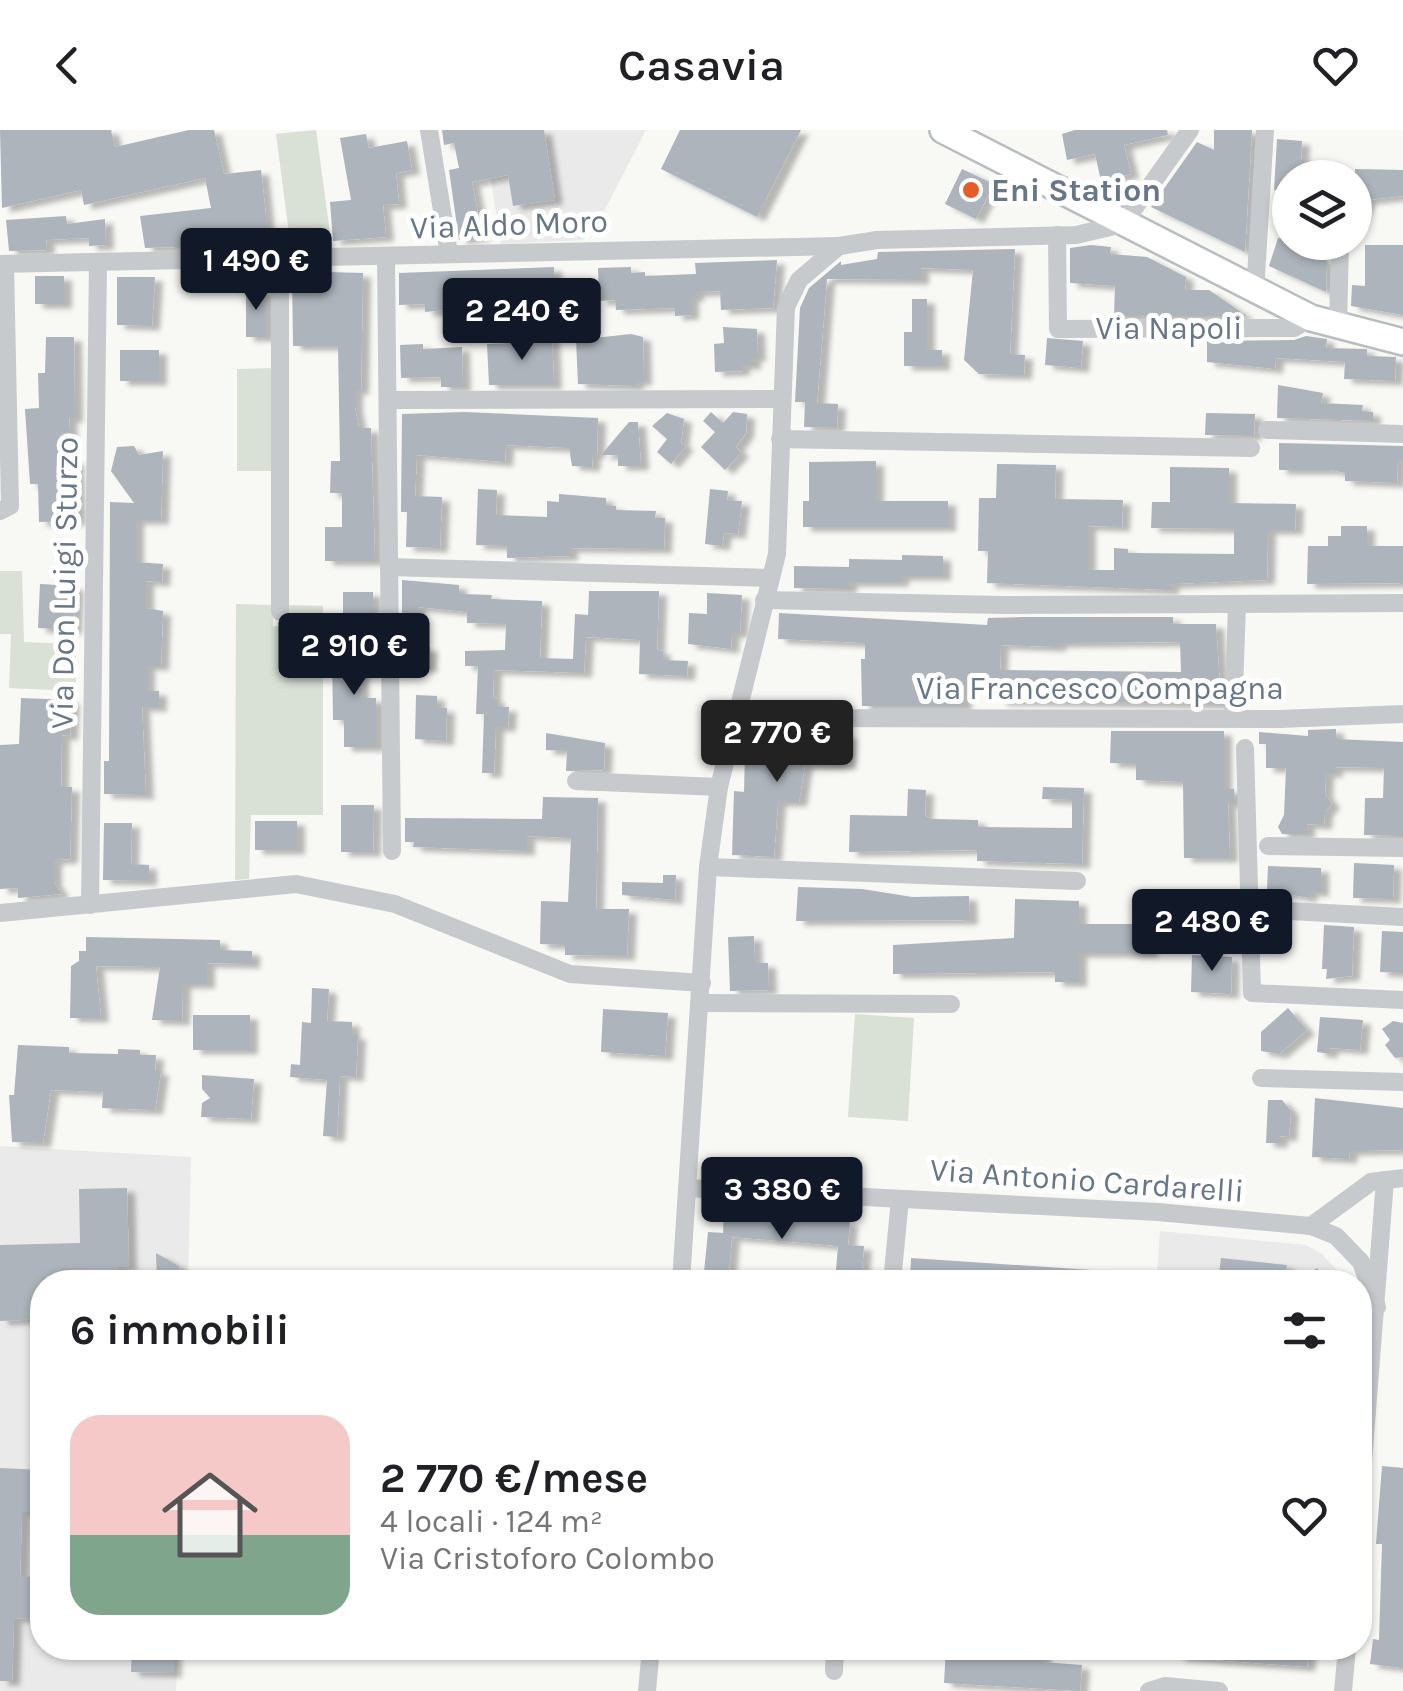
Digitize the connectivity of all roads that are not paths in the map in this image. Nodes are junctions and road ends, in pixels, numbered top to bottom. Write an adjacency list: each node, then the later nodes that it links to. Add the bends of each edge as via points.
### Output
1 (429, 130): 9 (street)
2 (943, 130): 5 (main road, Via Napoli)
3 (1190, 130): 6 (street)
4 (1265, 130): 15 (street)
5 (1097, 212): 6 (main road, Via Napoli); 7 (street)
6 (1123, 224): 7 (street, Via Aldo Moro); 15 (main road, Via Napoli)
7 (1056, 235): 8 (street, Via Aldo Moro); 16 (street, Via Napoli, via 1058,329 1294,328)
8 (839, 246): 9 (street, Via Aldo Moro); 20 (street, via 800,280 786,306)
9 (449, 254): 10 (street, Via Aldo Moro)
10 (386, 258): 11 (street, Via Aldo Moro); 21 (street)
11 (280, 259): 13 (street, Via Aldo Moro); 33 (street)
12 (1340, 260): 17 (street)
13 (98, 262): 14 (street, Via Aldo Moro); 45 (street, Via Don Luigi Sturzo)
14 (2, 264): 19 (street)
15 (1255, 292): 16 (main road, Via Napoli)
16 (1311, 318): 17 (main road, Via Napoli)
17 (1338, 326): 18 (main road, Via Napoli)
18 (1403, 342)
19 (4, 374): 25 (street)
20 (782, 399): 21 (street); 24 (street)
21 (388, 400): 28 (street)
22 (1267, 430): 23 (street)
23 (1403, 434)
24 (780, 440): 26 (street); 29 (street, via 777,554)
25 (4, 443): 27 (street, via 10,506)
26 (1251, 448)
27 (0, 511)
28 (389, 567): 29 (street); 42 (street)
29 (770, 578): 30 (street)
30 (764, 600): 32 (street); 35 (street)
31 (1403, 603): 32 (street)
32 (1237, 605): 36 (street)
33 (280, 612)
34 (1403, 714): 36 (street, Via Francesco Compagna)
35 (736, 718): 36 (street, Via Francesco Compagna); 39 (street)
36 (1233, 718)
37 (1245, 748): 50 (street, via 1252,993)
38 (576, 780): 39 (street)
39 (719, 787): 43 (street)
40 (1268, 846): 41 (street)
41 (1403, 848)
42 (392, 851)
43 (708, 867): 44 (street); 49 (street)
44 (1077, 880)
45 (90, 905): 47 (street); 49 (street, via 296,884 395,904 570,974)
46 (1270, 910): 48 (street)
47 (0, 914)
48 (1403, 916)
49 (702, 983): 51 (street)
50 (1403, 1000)
51 (701, 1003): 52 (street); 56 (street)
52 (951, 1004)
53 (1262, 1078): 54 (street)
54 (1403, 1082)
55 (1386, 1180): 58 (street); 63 (street)
56 (688, 1188): 57 (street, Via Antonio Cardarelli); 59 (street)
57 (900, 1199): 58 (street, Via Antonio Cardarelli); 60 (street)
58 (1311, 1226): 61 (street, Via Antonio Cardarelli, via 1336,1236)
59 (682, 1270)
60 (893, 1270)
61 (1364, 1270)
62 (1372, 1293): 63 (street, Via Antonio Cardarelli)
63 (1377, 1307): 64 (street)
64 (1372, 1364)
65 (650, 1660): 69 (street)
66 (835, 1660): 68 (street)
67 (1346, 1660): 72 (street)
68 (834, 1670)
69 (647, 1691)
70 (1149, 1691): 71 (street)
71 (1219, 1691)
72 (1343, 1691)

